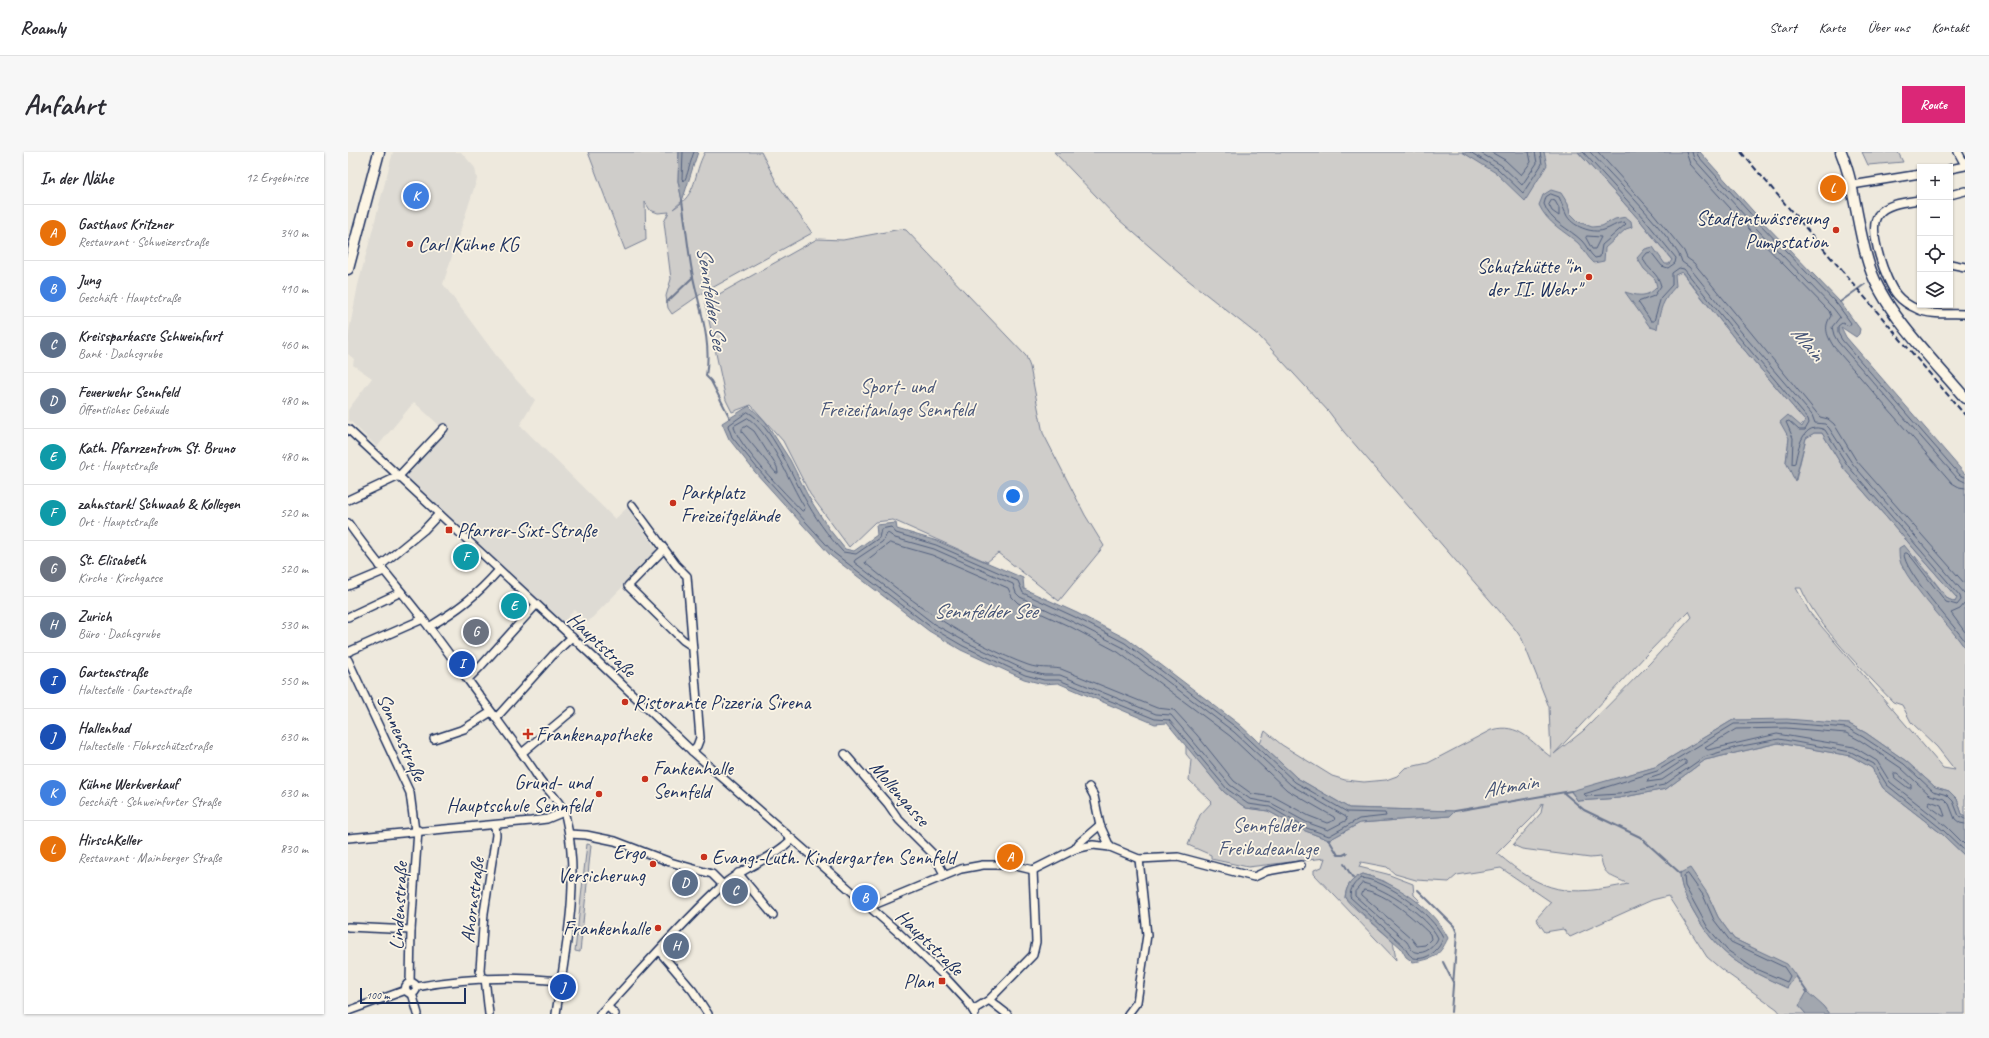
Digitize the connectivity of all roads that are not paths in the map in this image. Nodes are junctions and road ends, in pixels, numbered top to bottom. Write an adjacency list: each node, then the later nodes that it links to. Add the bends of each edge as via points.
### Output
1 (379, 152): 13 (main road)
2 (1841, 152): 7 (main road)
3 (1958, 152): 4 (street)
4 (1965, 166): 5 (street)
5 (1953, 168)
6 (1917, 174): 7 (street)
7 (1852, 184): 15 (main road, via 1870,269 1884,299)
8 (1965, 191): 9 (street)
9 (1953, 194)
10 (1917, 201): 14 (street, via 1888,207 1878,215 1876,236 1888,279 1898,296 1918,310 1928,313)
11 (1953, 265): 12 (street)
12 (1965, 267)
13 (348, 269)
14 (1965, 314)
15 (1965, 398)
16 (444, 428): 18 (street)
17 (348, 429): 18 (street, Hauptstraße)
18 (399, 476): 19 (street); 21 (street, Hauptstraße)
19 (348, 500)
20 (632, 505): 23 (street)
21 (439, 514): 24 (street); 25 (street, Hauptstraße)
22 (348, 523): 24 (street)
23 (664, 549): 33 (street, via 687,576); 33 (street, via 628,586)
24 (382, 568): 26 (street); 27 (street)
25 (499, 570): 28 (street, Hauptstraße); 31 (street, via 480,592 453,613)
26 (348, 586)
27 (401, 592): 29 (street); 30 (street)
28 (536, 605): 32 (street, Hauptstraße); 36 (street)
29 (348, 617)
30 (422, 619): 31 (street); 34 (street)
31 (429, 627): 36 (street)
32 (572, 637): 39 (street); 41 (street, Hauptstraße)
33 (692, 646): 41 (street, via 700,738)
34 (348, 652)
35 (348, 660): 48 (street, Sonnenstraße, via 410,793)
36 (468, 678): 38 (street)
37 (572, 711): 42 (street)
38 (491, 712): 39 (street); 40 (street, via 464,729)
39 (496, 718): 42 (street)
40 (434, 740)
41 (692, 751): 51 (street, Hauptstraße)
42 (523, 752): 45 (street, via 538,778)
43 (845, 754): 58 (street, Mollengasse, via 899,820 934,855)
44 (1089, 787): 47 (street, via 1097,804)
45 (564, 812): 46 (street, via 547,820); 49 (street)
46 (495, 825): 48 (street); 65 (street, Ahornstraße, via 496,835 484,913 480,970)
47 (1100, 825): 52 (street); 53 (street, via 1079,842)
48 (417, 831): 50 (street); 63 (street, Lindenstraße)
49 (569, 834): 59 (street, via 615,841 670,862 712,874); 66 (street, via 573,877)
50 (349, 835)
51 (791, 840): 57 (street, via 776,853); 60 (street, Hauptstraße)
52 (1110, 847): 53 (street, via 1093,845); 54 (street)
53 (1075, 849): 56 (street)
54 (1139, 860): 55 (street, via 1178,857 1254,877 1267,871); 79 (street, via 1147,935 1138,1002)
55 (1301, 865)
56 (1033, 870): 58 (street, via 1012,865 983,865); 68 (street, via 1036,949 1026,964)
57 (738, 873): 59 (street); 61 (street)
58 (944, 874): 60 (street)
59 (723, 885): 64 (street, via 682,924)
60 (869, 907): 71 (street, Hauptstraße, via 937,968)
61 (773, 915)
62 (348, 928): 63 (street)
63 (411, 930): 67 (street, Lindenstraße)
64 (659, 951): 69 (street); 77 (street, via 693,991)
65 (483, 978): 66 (street, via 520,977); 67 (street); 73 (street, Ahornstraße)
66 (561, 981): 74 (street)
67 (411, 988): 70 (street); 72 (street, Lindenstraße)
68 (989, 1000): 71 (street); 78 (street)
69 (607, 1006): 75 (street); 76 (street)
70 (348, 1011)
71 (974, 1012)
72 (418, 1014)
73 (489, 1014)
74 (556, 1014)
75 (600, 1014)
76 (615, 1014)
77 (708, 1014)
78 (1007, 1014)
79 (1128, 1014)

